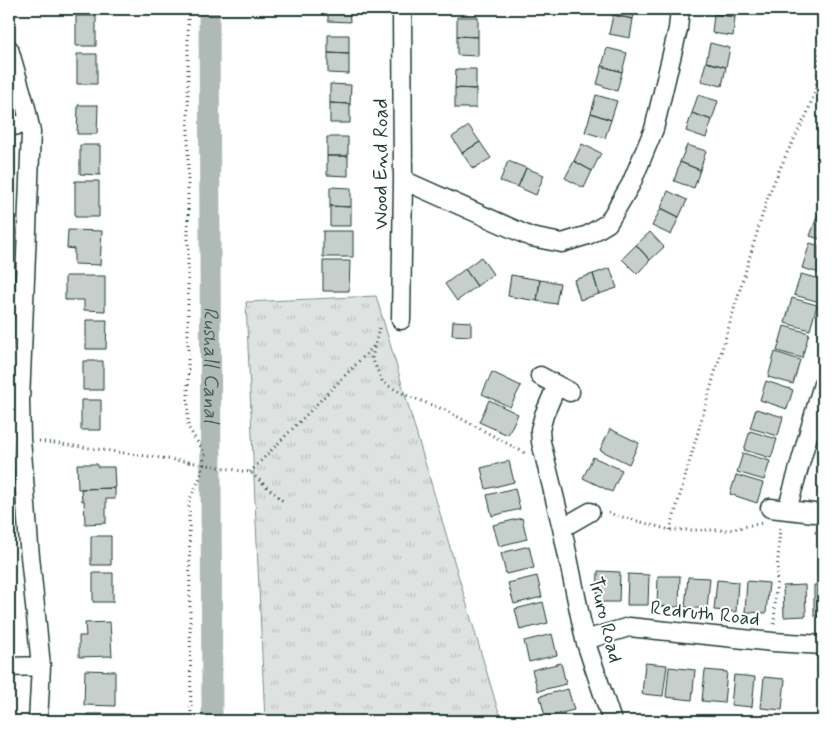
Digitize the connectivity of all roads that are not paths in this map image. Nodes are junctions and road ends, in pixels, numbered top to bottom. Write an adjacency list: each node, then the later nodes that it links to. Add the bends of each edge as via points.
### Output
1 (402, 9): 6 (street, Wood End Road)
2 (680, 9): 6 (street, via 654,129 631,184 608,223 588,235 562,243 531,237)
3 (9, 49): 4 (street)
4 (28, 123): 5 (street); 17 (street, via 31,132 20,401)
5 (9, 127)
6 (403, 180): 7 (street, Wood End Road)
7 (401, 320)
8 (540, 376): 13 (street, Truro Road, via 564,388 544,415 540,430)
9 (823, 384): 10 (street)
10 (817, 426): 12 (street, via 774,513)
11 (590, 512): 13 (street)
12 (814, 513)
13 (562, 528): 14 (street, Truro Road)
14 (585, 640): 15 (street, Redruth Road, via 629,627); 19 (street, Truro Road)
15 (823, 645)
16 (9, 666): 17 (street)
17 (41, 666): 18 (street)
18 (38, 721)
19 (612, 721)

